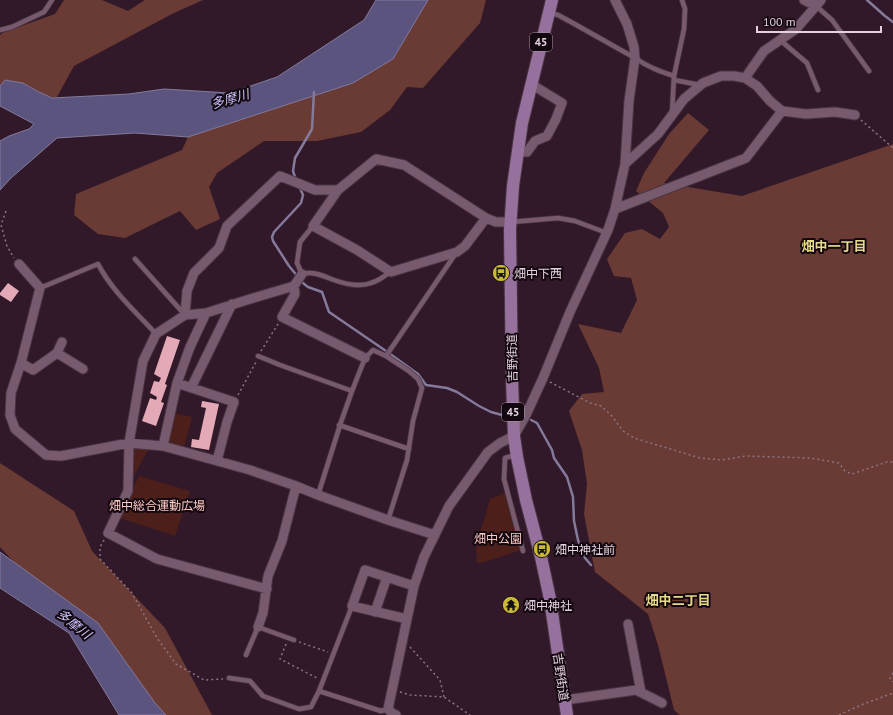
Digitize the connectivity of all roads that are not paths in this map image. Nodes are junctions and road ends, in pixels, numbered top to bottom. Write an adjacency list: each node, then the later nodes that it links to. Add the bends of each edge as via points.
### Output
1 (52, 0): 8 (lane, via 44,12)
2 (552, 0): 7 (main road, 吉野街道 / 45)
3 (615, 0): 10 (street, via 627,24)
4 (682, 0): 12 (lane, via 685,9 684,29)
5 (804, 0): 6 (street)
6 (818, 3): 9 (street, via 796,29); 11 (lane)
7 (549, 12): 10 (lane); 14 (main road, 吉野街道 / 45)
8 (0, 30)
9 (780, 40): 13 (street, via 764,51); 16 (lane, via 807,63)
10 (635, 58): 12 (lane, via 644,65); 21 (street)
11 (869, 71)
12 (674, 78): 15 (lane); 19 (lane)
13 (745, 78): 15 (street, via 721,76); 17 (street, via 757,86)
14 (531, 84): 20 (main road, 吉野街道 / 45); 20 (street, via 562,102 547,136 534,142 527,152)
15 (700, 85): 19 (street, via 684,99)
16 (818, 90)
17 (782, 111): 18 (street); 23 (street, via 746,158)
18 (855, 115)
19 (672, 116): 21 (street, via 658,134)
20 (517, 152): 25 (main road, 吉野街道 / 45)
21 (625, 164): 23 (street)
22 (338, 190): 24 (street, via 376,159 404,165); 26 (street); 37 (street, via 315,190 280,176 227,226 218,248 194,273 186,291)
23 (615, 209): 27 (street)
24 (486, 218): 25 (street, via 496,222); 28 (street, via 465,246)
25 (511, 222): 27 (lane, via 558,218 576,221); 50 (main road, 吉野街道 / 45)
26 (313, 226): 31 (street); 32 (lane, via 300,242 297,263)
27 (607, 232): 50 (street, via 543,378)
28 (457, 252): 31 (street); 42 (lane)
29 (135, 259): 37 (lane)
30 (19, 264): 34 (street)
31 (392, 272): 32 (lane, via 372,283 356,285 309,272)
32 (302, 274): 33 (street)
33 (294, 286): 35 (street); 43 (street, via 295,294 282,317)
34 (40, 288): 38 (lane, via 98,264 122,298); 44 (street)
35 (232, 304): 36 (street); 47 (street)
36 (206, 313): 37 (street); 46 (street, via 190,347)
37 (185, 315): 38 (street)
38 (156, 334): 51 (street, via 143,361)
39 (62, 342): 40 (street)
40 (56, 353): 44 (street, via 33,370); 45 (street)
41 (258, 356): 48 (lane)
42 (386, 356): 43 (lane, via 373,350); 53 (lane, via 409,371 418,379 422,388)
43 (365, 358): 48 (lane)
44 (21, 363): 51 (street, via 11,393 10,414 15,429 46,454 61,456)
45 (83, 369)
46 (178, 383): 47 (street); 52 (street)
47 (192, 388): 55 (street, via 234,402)
48 (352, 391): 49 (lane)
49 (339, 426): 53 (lane); 57 (lane)
50 (514, 436): 54 (main road, 吉野街道 / 45); 59 (street, via 488,452 449,506)
51 (129, 443): 52 (street); 63 (street, via 128,491 108,533 157,559)
52 (163, 446): 55 (street)
53 (409, 449): 58 (lane)
54 (516, 455): 60 (lane, via 505,458 504,479); 74 (main road, 吉野街道 / 45, via 550,599)
55 (217, 461): 56 (street)
56 (296, 486): 57 (street); 63 (street, via 282,542 268,576)
57 (318, 495): 58 (street)
58 (388, 520): 59 (street)
59 (435, 535): 62 (street)
60 (523, 551)
61 (387, 577): 62 (street); 64 (street, via 365,570); 65 (street)
62 (414, 586): 66 (street)
63 (266, 589): 68 (street, via 263,613)
64 (352, 606): 65 (street); 72 (lane)
65 (375, 612): 66 (street)
66 (407, 619): 76 (street)
67 (628, 624): 73 (street)
68 (258, 627): 69 (lane); 70 (lane)
69 (294, 640)
70 (246, 655)
71 (229, 678): 72 (lane, via 250,681 264,696 299,709 311,707)
72 (319, 691): 76 (lane, via 381,711)
73 (641, 692): 74 (street, via 636,690); 75 (street)
74 (565, 700): 78 (main road, 吉野街道 / 45)
75 (662, 703)
76 (388, 709): 77 (street)
77 (396, 715)
78 (567, 715)

